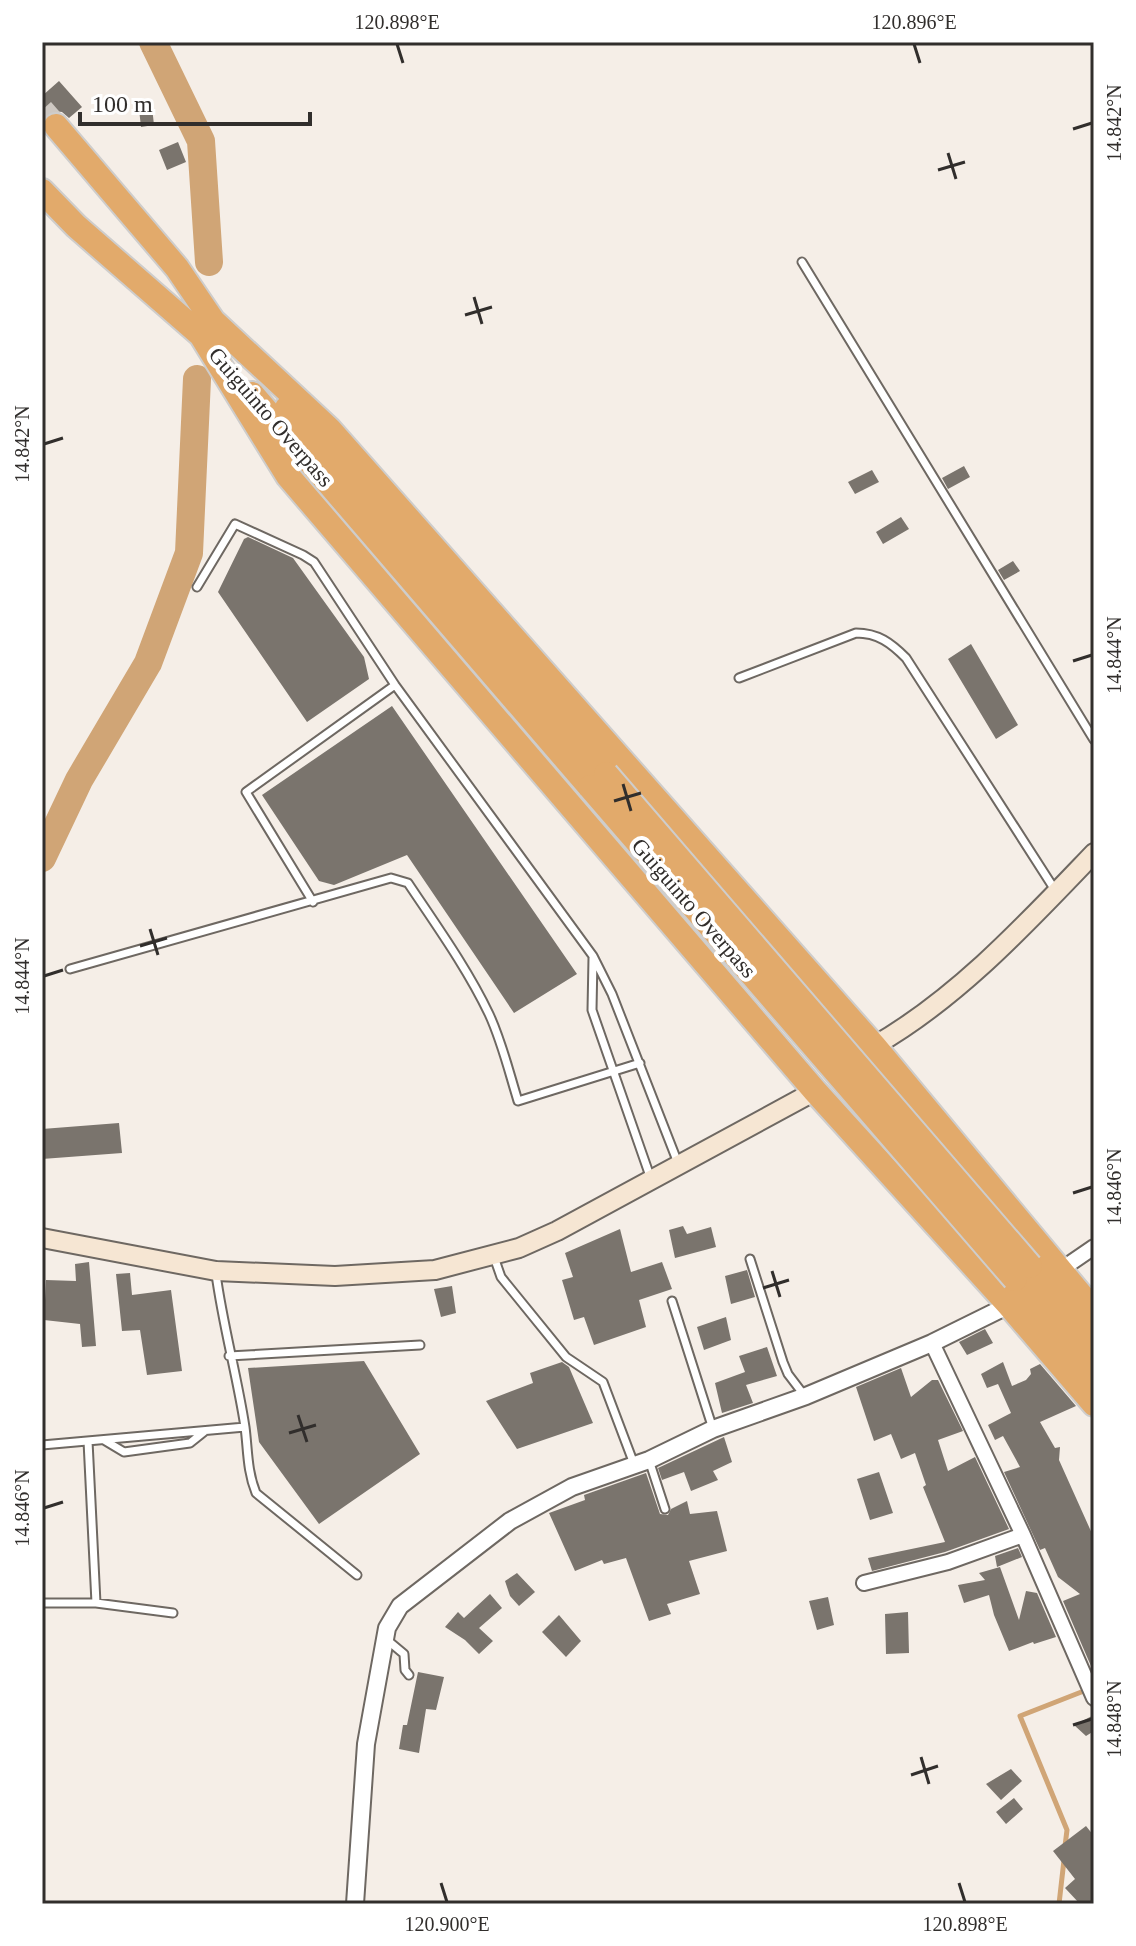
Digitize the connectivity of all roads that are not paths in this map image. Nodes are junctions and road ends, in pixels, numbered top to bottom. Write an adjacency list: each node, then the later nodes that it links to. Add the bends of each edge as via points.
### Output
1 (56, 126): 4 (highway, via 177,268)
2 (42, 191): 4 (highway, via 76,226)
3 (802, 262): 8 (lane)
4 (207, 328): 14 (highway, via 329,429); 17 (highway, via 288,476); 26 (highway, Guiguinto Overpass, bridge)
5 (197, 587): 7 (lane, via 235,524 303,555 314,562)
6 (739, 678): 10 (lane, via 856,633 890,643 906,658)
7 (395, 685): 11 (lane, via 246,792); 12 (lane)
8 (1094, 740)
9 (1094, 853): 10 (main road)
10 (1057, 892): 14 (main road, via 966,980)
11 (313, 902): 13 (lane); 16 (lane, via 391,878 408,883 489,1013 518,1101)
12 (593, 956): 15 (lane); 16 (lane, via 592,1010)
13 (70, 969)
14 (874, 1046): 25 (highway)
15 (640, 1063): 16 (lane); 18 (lane)
16 (613, 1071): 19 (lane)
17 (815, 1091): 18 (main road); 28 (highway)
18 (678, 1163): 19 (main road)
19 (651, 1179): 22 (main road, via 557,1231)
20 (42, 1238): 24 (main road)
21 (1094, 1247): 25 (street)
22 (494, 1255): 24 (main road, via 435,1270 386,1275); 43 (lane, via 501,1277 566,1357 603,1382)
23 (750, 1259): 35 (lane, via 783,1362)
24 (216, 1271): 33 (lane)
25 (1059, 1271): 29 (highway)
26 (1022, 1273): 30 (highway, Guiguinto Overpass); 34 (highway, Guiguinto Overpass)
27 (672, 1301): 38 (lane)
28 (1009, 1305): 31 (street); 36 (highway)
29 (1094, 1311)
30 (1094, 1341)
31 (932, 1343): 35 (street); 45 (street)
32 (420, 1345): 33 (lane)
33 (229, 1356): 37 (lane)
34 (1094, 1371)
35 (806, 1396): 38 (street)
36 (1094, 1404)
37 (245, 1427): 39 (lane); 46 (lane, via 249,1476 256,1493)
38 (713, 1429): 43 (street)
39 (205, 1431): 40 (lane); 40 (lane, via 190,1443 124,1452)
40 (103, 1440): 41 (lane)
41 (88, 1441): 42 (lane); 49 (lane)
42 (42, 1445)
43 (642, 1463): 44 (lane); 51 (street, via 572,1487 510,1521 400,1606)
44 (665, 1509)
45 (1023, 1535): 47 (street, via 948,1562); 53 (street)
46 (357, 1575)
47 (864, 1583)
48 (42, 1603): 49 (lane)
49 (96, 1603): 50 (lane)
50 (173, 1613)
51 (386, 1639): 52 (lane, via 404,1654); 54 (street, via 366,1744)
52 (409, 1675)
53 (1093, 1696)
54 (355, 1904)

